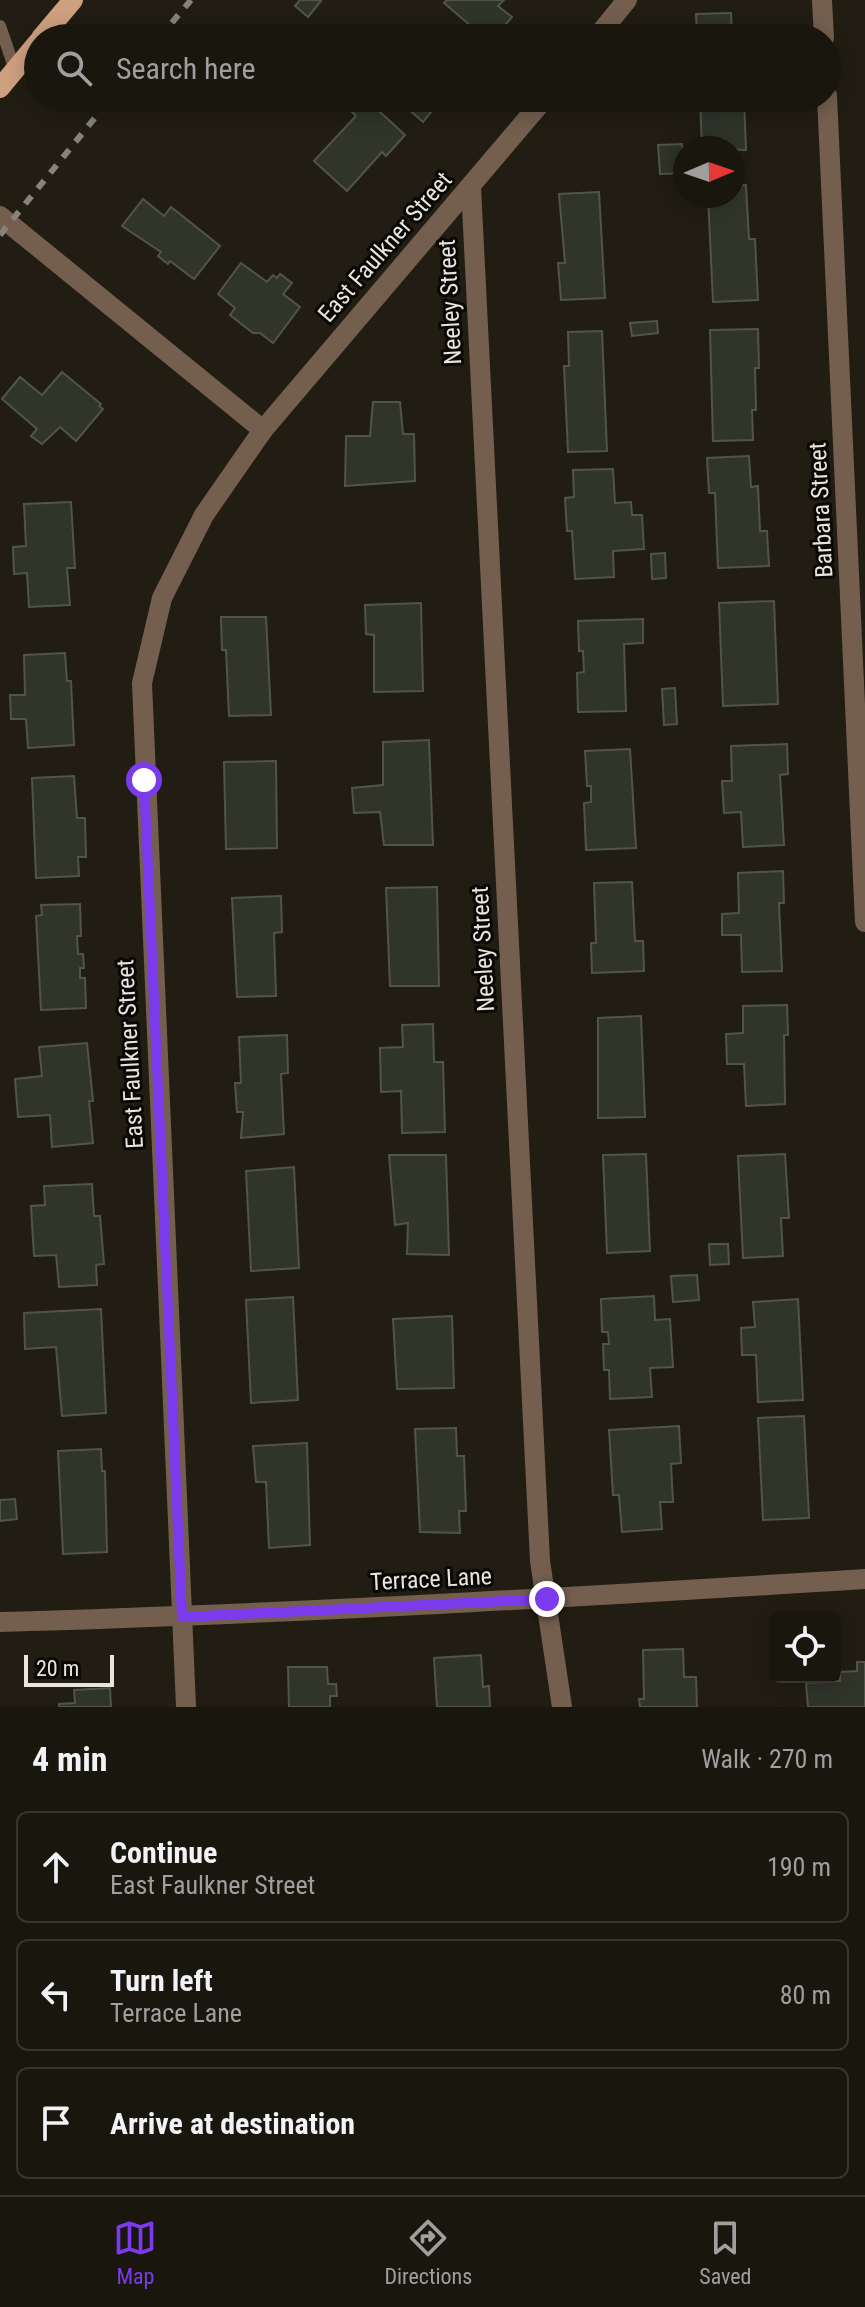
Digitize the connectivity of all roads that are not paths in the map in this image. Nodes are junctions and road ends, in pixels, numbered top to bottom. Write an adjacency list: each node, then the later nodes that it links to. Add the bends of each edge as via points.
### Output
1 (73, 0): 4 (main road)
2 (627, 0): 5 (street)
3 (822, 0): 6 (street)
4 (53, 24)
5 (607, 24)
6 (823, 24)
7 (0, 26): 9 (lane)
8 (24, 54): 9 (main road)
9 (7, 68): 10 (main road)
10 (0, 88)
11 (533, 112): 13 (street, East Faulkner Street)
12 (828, 112): 16 (street, Barbara Street)
13 (471, 187): 15 (street, East Faulkner Street); 19 (street, Neeley Street, via 540,1561)
14 (0, 216): 15 (street)
15 (263, 430): 20 (street, East Faulkner Street, via 204,515 162,598 142,683)
16 (857, 564): 17 (street, Barbara Street)
17 (865, 922)
18 (865, 1579): 19 (street, Terrace Lane)
19 (547, 1599): 20 (street, Terrace Lane); 23 (street, Neeley Street)
20 (182, 1617): 21 (street, Terrace Lane); 22 (street, East Faulkner Street)
21 (0, 1622)
22 (186, 1707)
23 (562, 1707)

